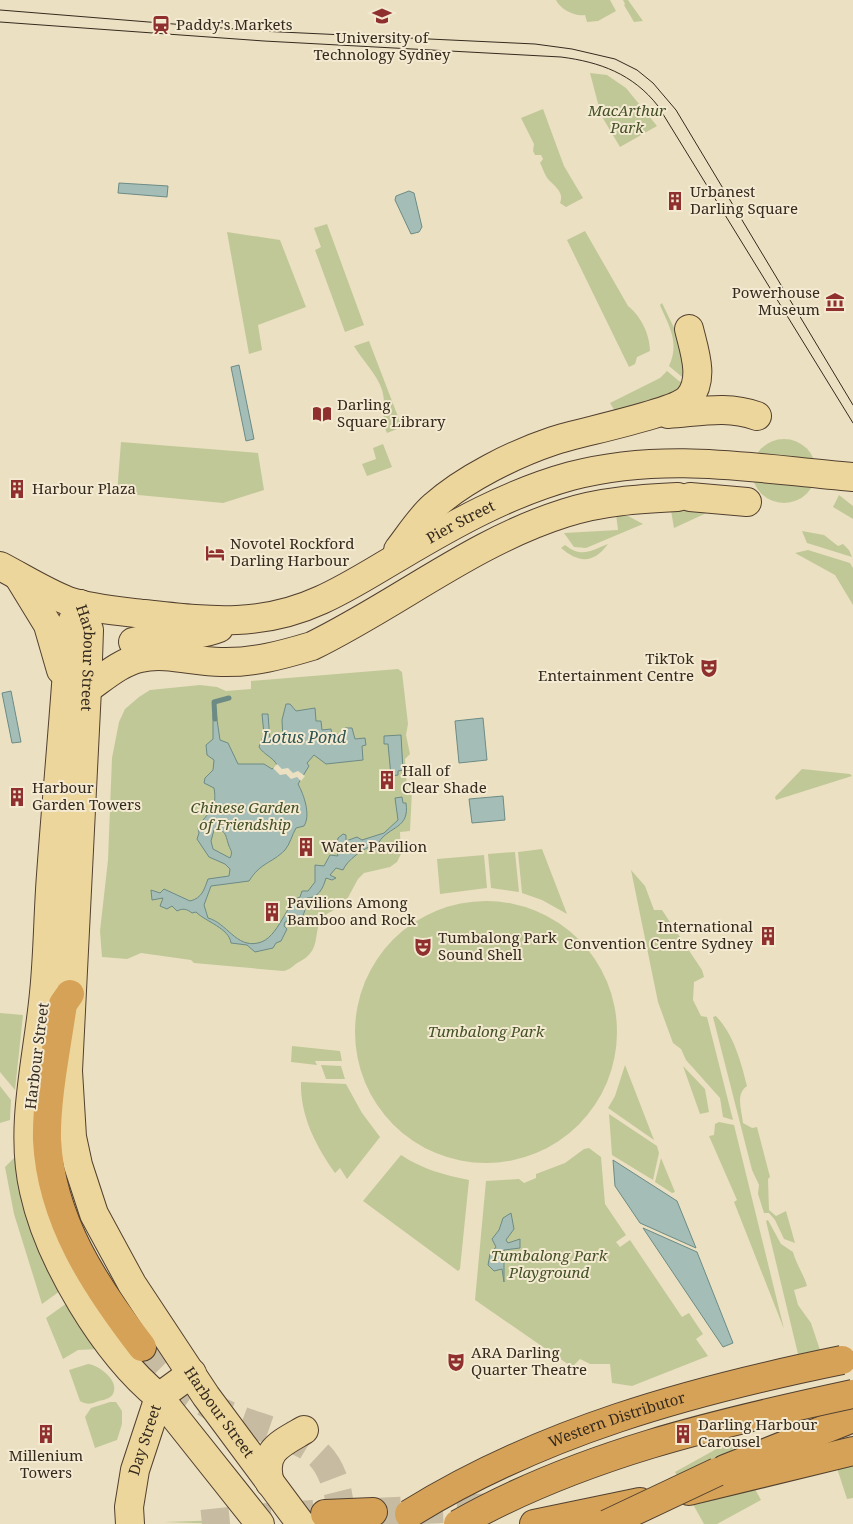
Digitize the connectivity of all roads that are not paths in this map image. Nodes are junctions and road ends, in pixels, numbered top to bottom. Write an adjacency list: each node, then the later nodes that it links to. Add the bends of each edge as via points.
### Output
1 (689, 329): 2 (main road, via 697,367 695,390 678,406)
2 (649, 416): 3 (main road, via 726,409); 6 (main road, via 571,434 507,460 433,507)
3 (757, 416)
4 (853, 477): 6 (main road, Pier Street, via 692,462 614,467 570,477 493,505)
5 (747, 502): 10 (main road, via 684,497 592,506 566,512 509,534 312,646 242,662 153,656 139,658)
6 (388, 563): 9 (main road, Pier Street, via 314,603 261,619)
7 (9, 571): 8 (main road, Pier Street); 10 (main road, via 48,625)
8 (80, 604): 9 (main road, Pier Street); 10 (main road, Harbour Street, via 70,627)
9 (216, 625): 10 (main road, via 129,643 102,661)
10 (76, 686): 11 (main road, Harbour Street); 16 (main road, Harbour Street, via 30,1111 29,1157 33,1191 42,1222 74,1290 112,1346)
11 (70, 994): 12 (highway, via 63,1004 49,1108 47,1138 52,1180 68,1232 85,1264 106,1301); 14 (main road, Harbour Street, via 68,1072 72,1136 78,1165 94,1214 132,1284)
12 (142, 1348)
13 (853, 1358): 24 (highway, Western Distributor, bridge, via 766,1375 590,1426 487,1470)
14 (192, 1372): 16 (main road, Day Street); 20 (main road, Harbour Street)
15 (853, 1394): 27 (highway, bridge, via 696,1430 622,1452 524,1492)
16 (159, 1397): 25 (main road, Day Street, via 135,1470 129,1507); 26 (main road, Harbour Street)
17 (853, 1418): 28 (highway, bridge, via 717,1472)
18 (304, 1430): 20 (main road, via 268,1457 266,1464)
19 (853, 1451): 21 (highway, bridge, via 647,1500)
20 (270, 1483): 23 (main road, Harbour Street)
21 (532, 1515)
22 (377, 1518): 23 (highway, Western Distributor); 24 (highway, Western Distributor)
23 (313, 1519)
24 (403, 1519)
25 (130, 1524)
26 (260, 1524)
27 (458, 1524)
28 (607, 1524)

